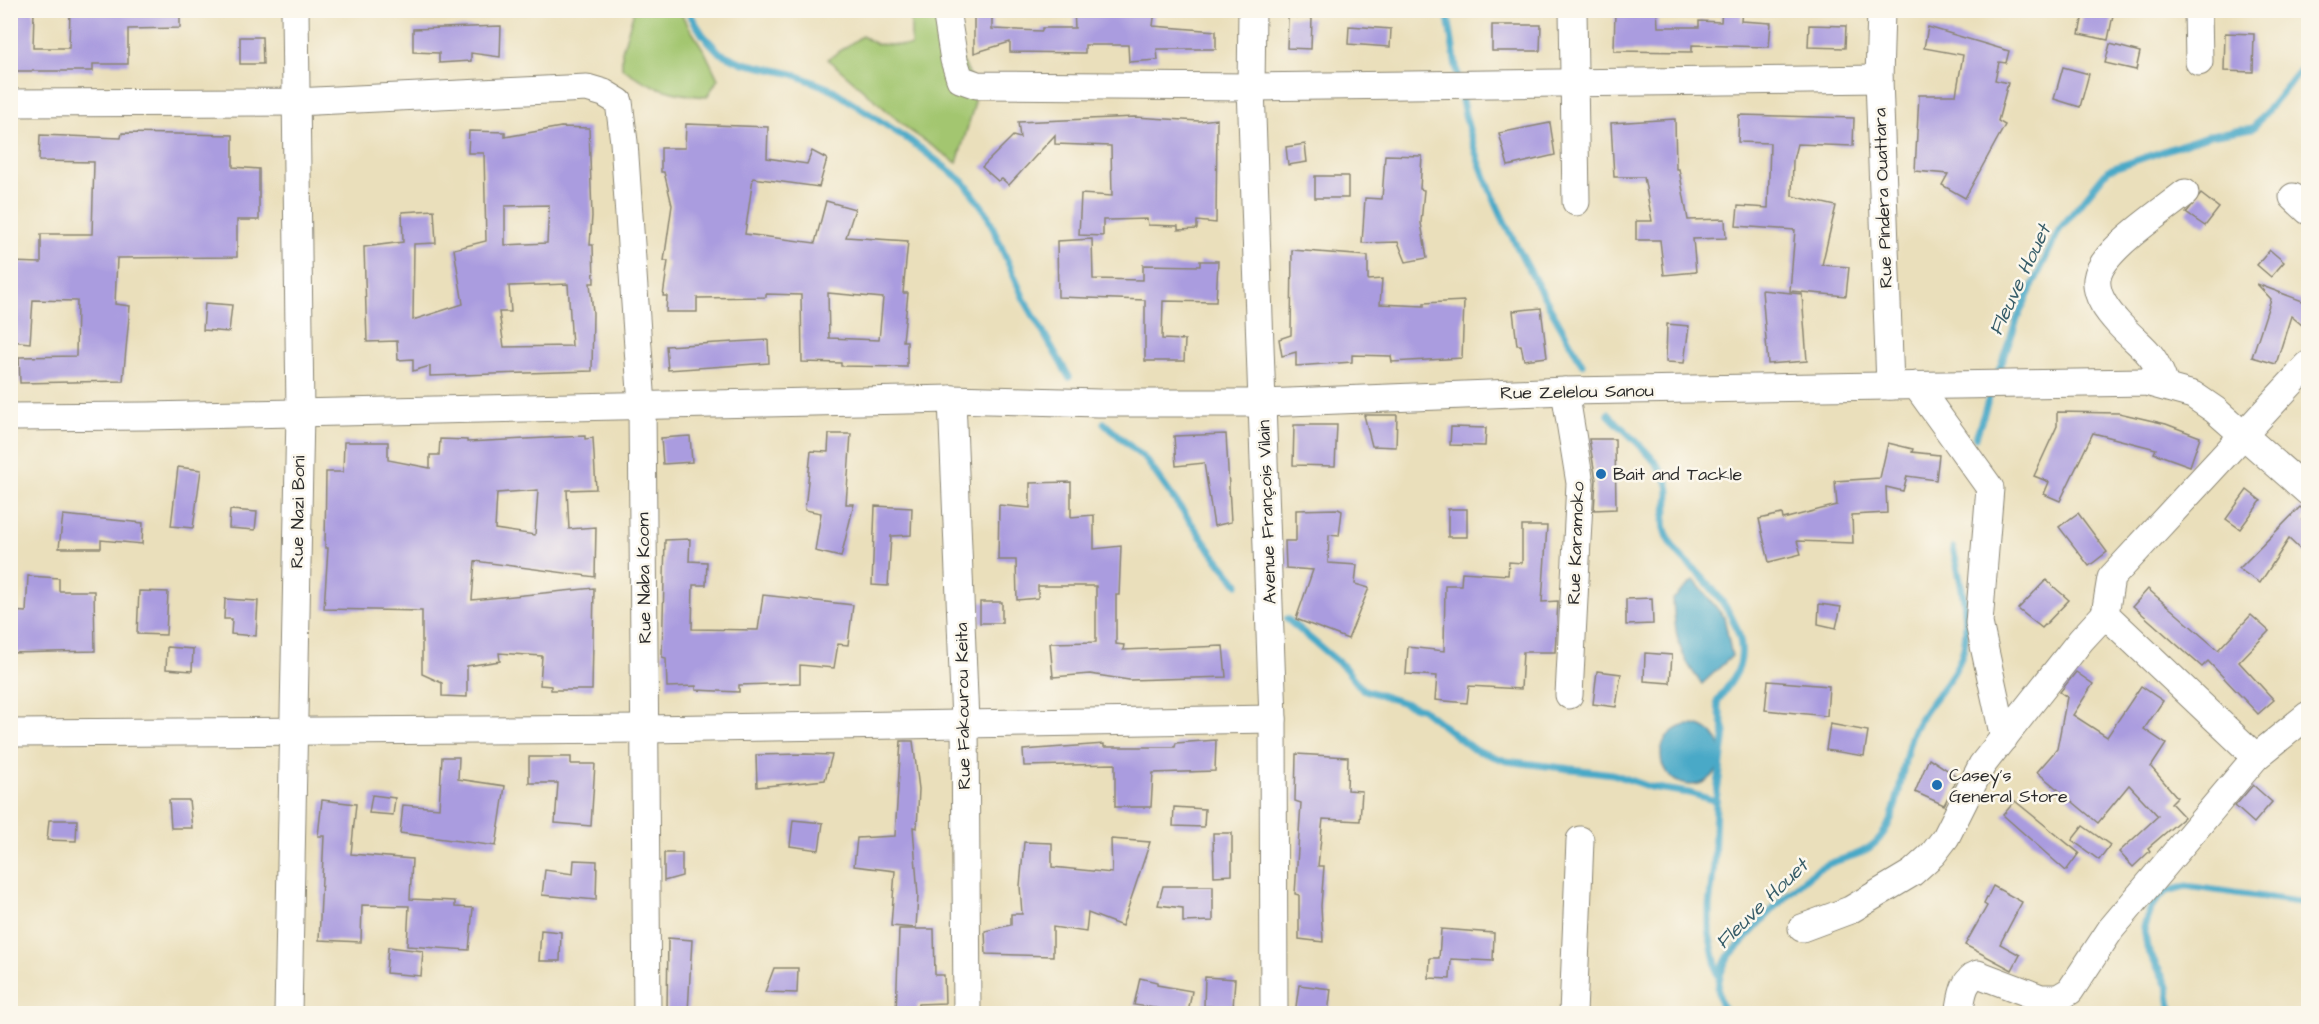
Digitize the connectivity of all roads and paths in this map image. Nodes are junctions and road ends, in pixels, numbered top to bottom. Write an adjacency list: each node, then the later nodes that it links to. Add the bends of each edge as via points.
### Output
1 (295, 10): 11 (street, Rue Nazi Boni)
2 (946, 10): 10 (street, via 960,79 976,86)
3 (1252, 10): 10 (street, Avenue François Vilain)
4 (1573, 10): 9 (street)
5 (1881, 10): 8 (street, Rue Pindera Ouattara)
6 (2198, 10): 7 (street)
7 (2199, 63)
8 (1879, 79): 9 (street); 16 (street, Rue Pindera Ouattara)
9 (1573, 83): 10 (street); 14 (street)
10 (1251, 87): 20 (street, Avenue François Vilain)
11 (295, 102): 12 (street); 21 (street, Rue Naba Koom, via 587,88 619,102); 22 (street, Rue Nazi Boni)
12 (10, 103)
13 (2185, 193): 17 (street, via 2108,256 2097,278 2099,297 2120,325 2148,349)
14 (1576, 202)
15 (2308, 365): 24 (street)
16 (1903, 385): 17 (street, Rue Zelelou Sanou, via 2146,381); 18 (street, Rue Zelelou Sanou); 34 (street, via 1990,488 1979,622)
17 (2165, 385): 24 (street, Rue Zelelou Sanou, via 2193,395)
18 (1565, 391): 20 (street, Rue Zelelou Sanou); 27 (street, Rue Karamoko, via 1580,483)
19 (952, 399): 20 (street, Rue Zelelou Sanou); 21 (street, Rue Zelelou Sanou); 30 (street, Rue Fakourou Keita)
20 (1264, 403): 29 (street, Avenue François Vilain)
21 (642, 406): 22 (street, Rue Zelelou Sanou); 31 (street, Rue Naba Koom)
22 (300, 413): 23 (street, Rue Zelelou Sanou); 32 (street, Rue Nazi Boni)
23 (10, 417)
24 (2245, 435): 25 (street, Rue Zelelou Sanou); 26 (street, via 2111,578)
25 (2308, 492)
26 (2105, 614): 34 (street); 35 (street)
27 (1569, 695)
28 (2308, 715): 35 (street)
29 (1273, 719): 30 (street); 41 (street, Avenue François Vilain)
30 (965, 722): 31 (street); 40 (street, Rue Fakourou Keita)
31 (646, 729): 32 (street); 39 (street, Rue Naba Koom)
32 (294, 731): 33 (street); 38 (street, Rue Nazi Boni)
33 (10, 733)
34 (2004, 738): 37 (street, via 1982,765 1934,854 1912,873 1850,910)
35 (2256, 757): 43 (street, via 2111,929 2070,991 2058,998 2042,998 1978,974 1964,987)
36 (1580, 840): 42 (street)
37 (1802, 928)
38 (288, 1014)
39 (647, 1014)
40 (967, 1014)
41 (1274, 1014)
42 (1573, 1014)
43 (1959, 1014)

